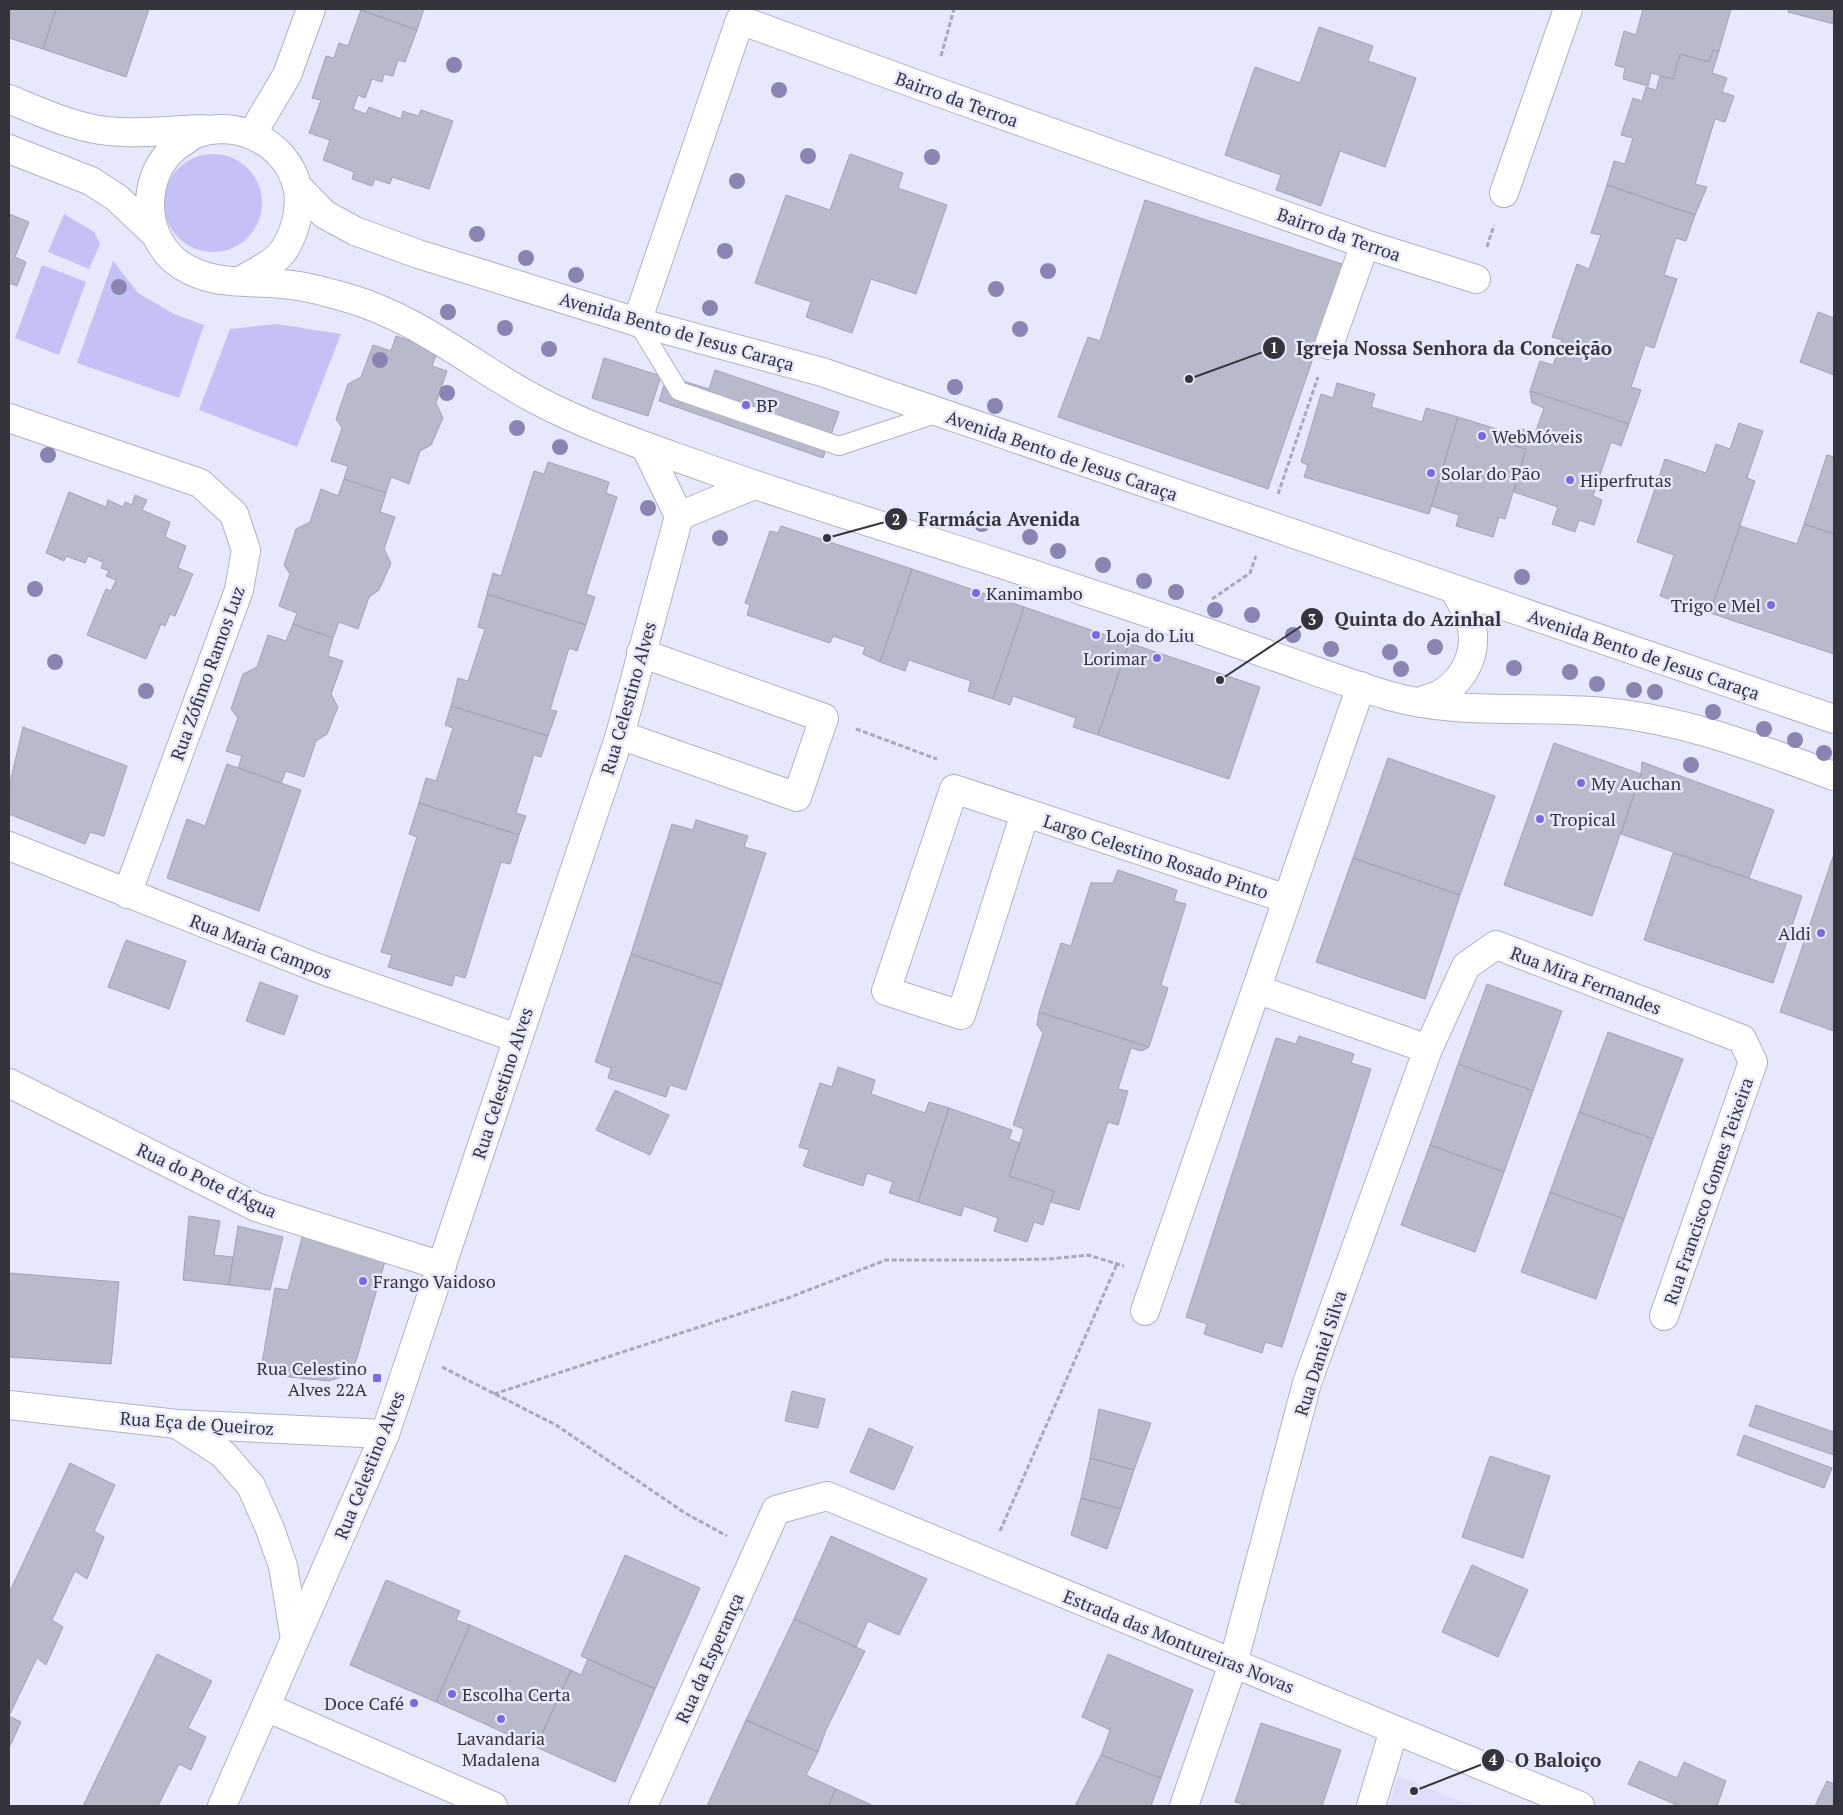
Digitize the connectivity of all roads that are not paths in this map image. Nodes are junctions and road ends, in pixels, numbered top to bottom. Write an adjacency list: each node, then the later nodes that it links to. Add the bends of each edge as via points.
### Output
1 (311, 9): 5 (street, via 287,75)
2 (1564, 10): 8 (street)
3 (9, 99): 4 (street, via 68,122 100,130 134,132)
4 (222, 128): 5 (street); 9 (street, via 194,135 170,152 159,168 154,176 148,205)
5 (252, 134): 7 (street, via 276,149 293,173)
6 (9, 149): 9 (street, via 91,181 116,198)
7 (297, 186): 12 (street, via 300,202 294,232 279,256); 13 (street, Avenida Bento de Jesus Caraça, via 324,214 355,231 418,254)
8 (1504, 193)
9 (155, 234): 12 (street, via 172,258 197,274 218,281)
10 (1365, 244): 11 (street, Bairro da Terroa); 13 (street, Bairro da Terroa, via 740,20); 14 (street)
11 (1476, 279)
12 (242, 280): 17 (street, via 298,285 356,300 416,326 532,397)
13 (637, 322): 15 (street, Avenida Bento de Jesus Caraça, via 822,372); 15 (lane, via 679,391 839,446)
14 (1329, 345)
15 (939, 413): 20 (street, Avenida Bento de Jesus Caraça)
16 (9, 418): 29 (street, Rua Zófimo Ramos Luz, via 200,483 234,514 246,550 239,590)
17 (646, 446): 18 (street); 19 (street)
18 (754, 485): 19 (street); 22 (street, via 1082,590)
19 (679, 516): 21 (street, Rua Celestino Alves)
20 (1454, 589): 23 (street, via 1470,621 1473,642 1470,660 1460,679 1442,693); 24 (street, Avenida Bento de Jesus Caraça)
21 (641, 653): 25 (street, Rua Celestino Alves); 25 (street, via 824,718 798,797)
22 (1361, 686): 23 (street); 30 (street)
23 (1418, 702): 26 (street, via 1454,708 1568,709 1645,717 1751,746)
24 (1834, 720)
25 (620, 734): 32 (street, Rua Celestino Alves)
26 (1834, 776)
27 (1025, 813): 27 (street, Largo Celestino Rosado Pinto, via 954,789 886,991 961,1015); 30 (street, Largo Celestino Rosado Pinto)
28 (9, 846): 29 (street, Rua Maria Campos)
29 (126, 894): 32 (street, Rua Maria Campos, via 320,969)
30 (1287, 899): 31 (street)
31 (1256, 990): 34 (street); 37 (street)
32 (517, 1038): 36 (street, Rua Celestino Alves)
33 (1742, 1039): 34 (street, Rua Mira Fernandes, via 1496,945 1466,966); 38 (street, Rua Francisco Gomes Teixeira, via 1753,1062)
34 (1428, 1049): 44 (street, Rua Daniel Silva, via 1308,1383)
35 (9, 1083): 36 (street, Rua do Pote d'Água, via 256,1208)
36 (442, 1266): 41 (street, Rua Celestino Alves)
37 (1145, 1311)
38 (1664, 1316)
39 (9, 1405): 40 (street, Rua Eça de Queiroz)
40 (177, 1424): 41 (street, Rua Eça de Queiroz); 43 (street, via 224,1454 251,1486 283,1566)
41 (385, 1434): 43 (street, Rua Celestino Alves)
42 (776, 1510): 44 (street, Estrada das Montureiras Novas, via 827,1496); 49 (street, Rua da Esperança)
43 (295, 1639): 45 (street, Rua Celestino Alves)
44 (1233, 1664): 46 (street, Estrada das Montureiras Novas); 50 (street, Rua Daniel Silva)
45 (266, 1707): 47 (street, Rua Celestino Alves); 48 (street)
46 (1394, 1730): 51 (street); 52 (street, Estrada das Montureiras Novas)
47 (222, 1806)
48 (492, 1806)
49 (642, 1806)
50 (1184, 1806)
51 (1371, 1806)
52 (1580, 1806)

